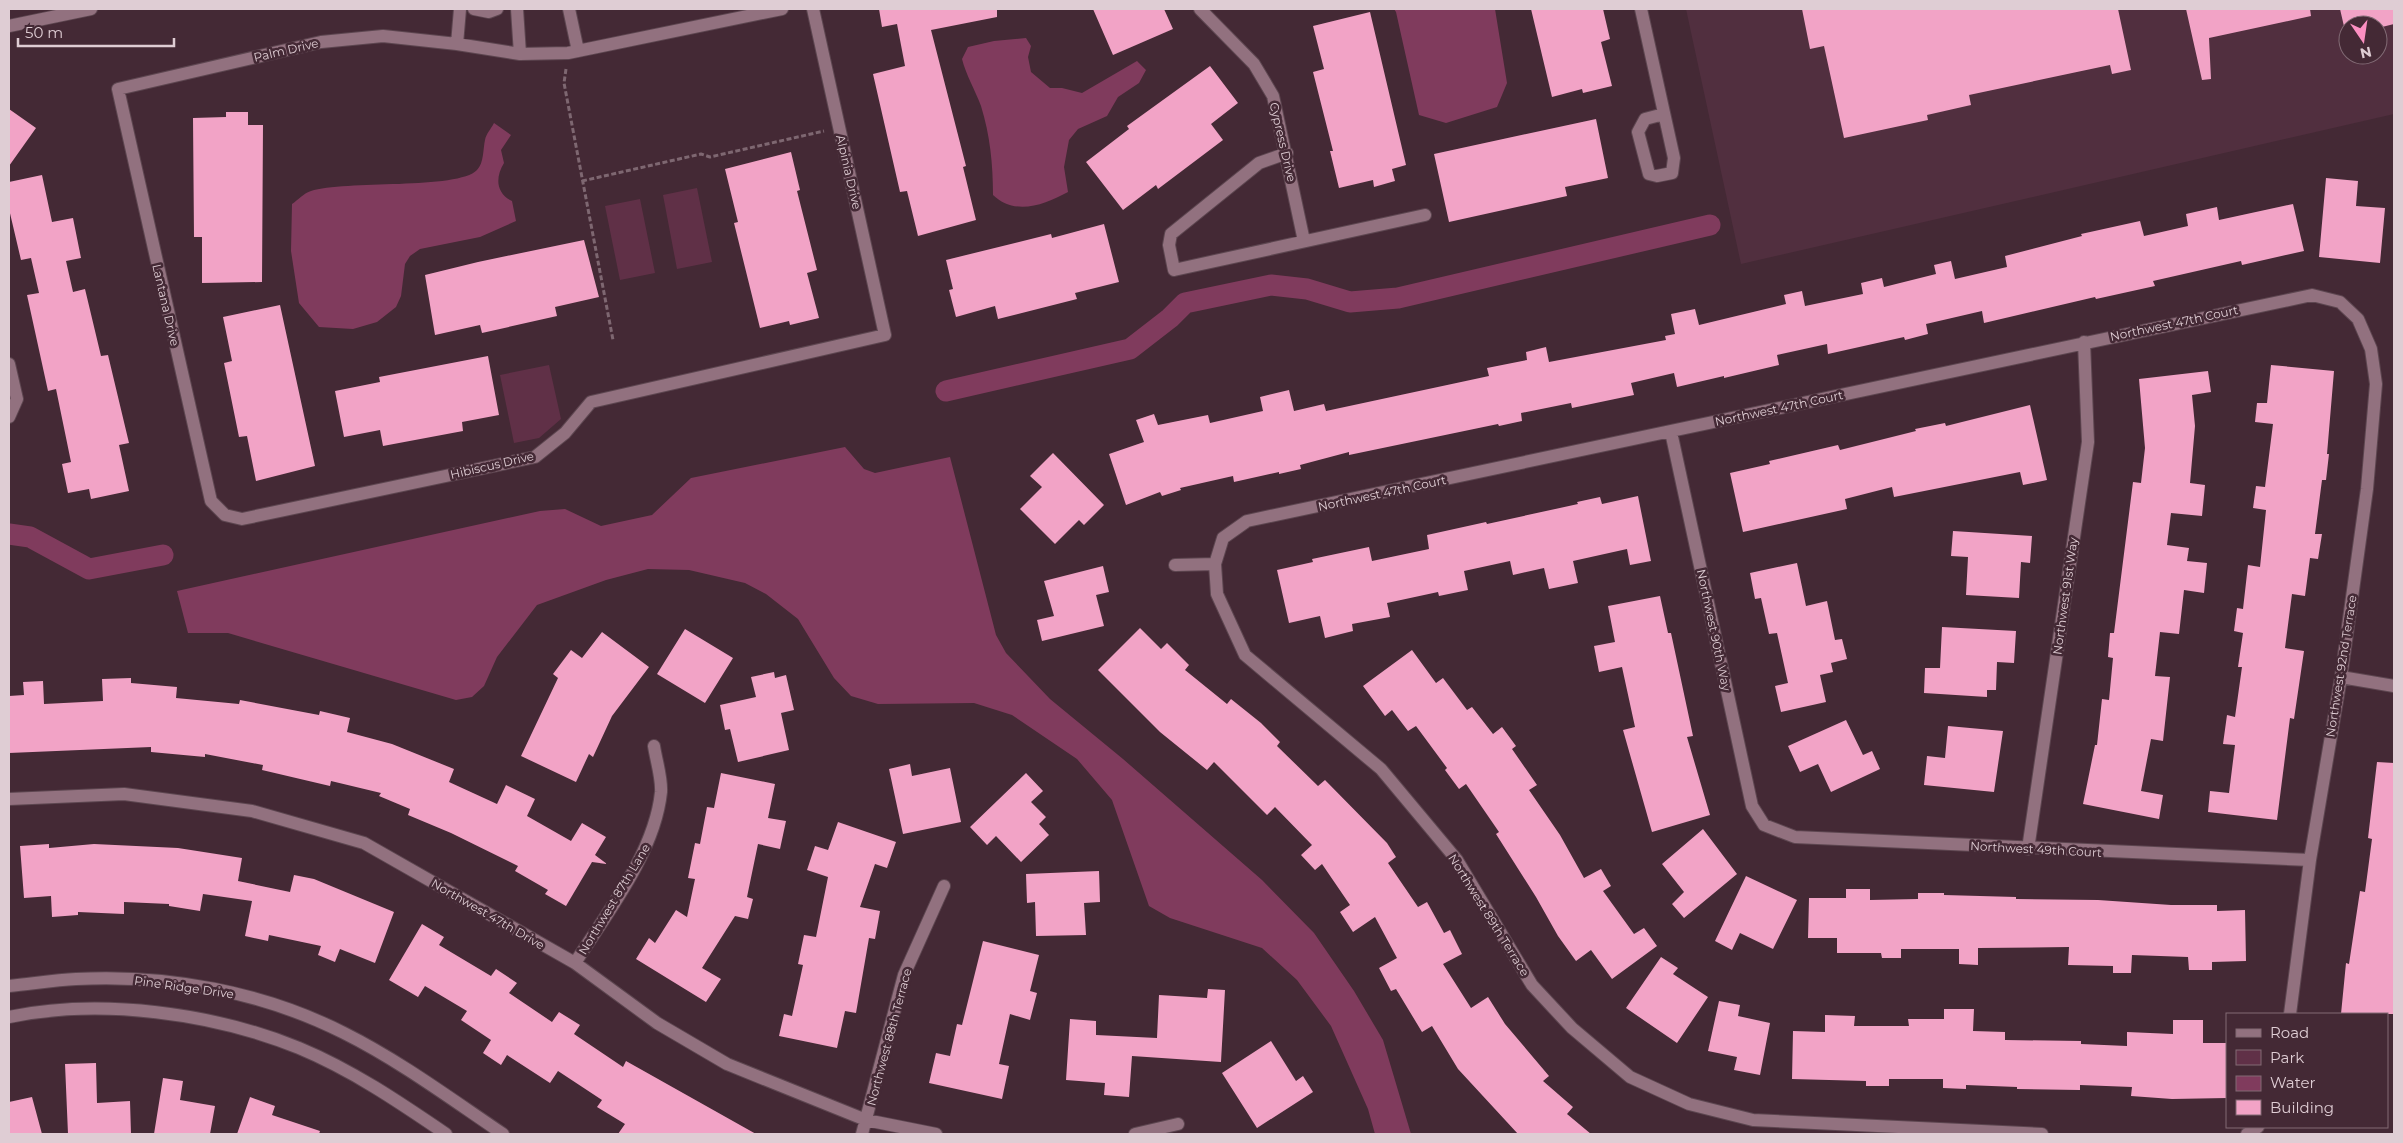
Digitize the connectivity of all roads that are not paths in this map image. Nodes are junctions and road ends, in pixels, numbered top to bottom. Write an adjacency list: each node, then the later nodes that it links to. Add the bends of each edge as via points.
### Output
1 (91, 9): 11 (street)
2 (460, 9): 12 (street)
3 (474, 9): 4 (street, via 489,12)
4 (497, 9)
5 (517, 9): 14 (street)
6 (569, 9): 13 (street)
7 (782, 9): 13 (street, Palm Drive)
8 (813, 9): 21 (street, Alpinia Drive)
9 (1200, 9): 17 (street, Cypress Drive, via 1254,64 1273,96)
10 (1641, 9): 16 (street)
11 (9, 26)
12 (457, 44): 14 (street, Palm Drive); 15 (street, Palm Drive, via 383,36 321,42)
13 (573, 52): 14 (street, Palm Drive)
14 (520, 54)
15 (118, 89): 26 (street, Lantana Drive, via 210,501)
16 (1664, 114): 16 (street, via 1674,158 1672,173 1657,176 1649,174 1638,132 1645,119)
17 (1287, 153): 19 (street, Cypress Drive); 19 (street, via 1259,163 1171,234 1169,244 1174,270)
18 (1425, 215): 19 (street)
19 (1304, 241)
20 (2358, 319): 22 (street, Northwest 47th Court, via 2340,302 2312,295); 29 (street, Northwest 92nd Terrace, via 2371,350 2376,384 2367,489)
21 (885, 334): 26 (street, Hibiscus Drive, via 591,402 565,433 535,456 242,519)
22 (2084, 342): 25 (street, Northwest 47th Court); 34 (street, Northwest 91st Way, via 2088,442)
23 (9, 364): 24 (street, via 17,399)
24 (9, 417)
25 (1671, 432): 27 (street, Northwest 47th Court, via 1247,521 1223,538); 33 (street, Northwest 90th Way, via 1752,806)
26 (224, 515)
27 (1216, 564): 28 (street); 43 (street, Northwest 89th Terrace, via 1217,594 1245,656 1381,769 1457,860 1532,985 1572,1028 1630,1077 1689,1104 1753,1120)
28 (1174, 565)
29 (2340, 677): 30 (street); 35 (street, Northwest 92nd Terrace)
30 (2394, 686)
31 (654, 746): 37 (street, Northwest 87th Lane, via 661,790 652,834)
32 (9, 799): 37 (street, Northwest 47th Drive, via 124,794 252,811 364,843)
33 (1764, 825): 34 (street, Northwest 49th Court, via 1795,837)
34 (2028, 849): 35 (street, Northwest 49th Court)
35 (2310, 860): 39 (street, Northwest 92nd Terrace)
36 (944, 886): 41 (street, Northwest 88th Terrace, via 904,975)
37 (575, 963): 41 (street, Northwest 47th Drive, via 658,1023 727,1064)
38 (9, 986): 45 (street, Pine Ridge Drive, via 127,978 228,991 292,1010 344,1033 396,1063)
39 (2290, 1013)
40 (9, 1017): 44 (street, via 76,1009 127,1009 248,1031 299,1048 342,1069 381,1090)
41 (866, 1120): 46 (street, Northwest 88th Terrace); 47 (street, Northwest 47th Drive)
42 (1178, 1124): 48 (street)
43 (1867, 1130): 49 (street, Northwest 89th Terrace)
44 (446, 1134)
45 (503, 1134)
46 (862, 1134)
47 (936, 1134)
48 (1134, 1134)
49 (2042, 1134)

